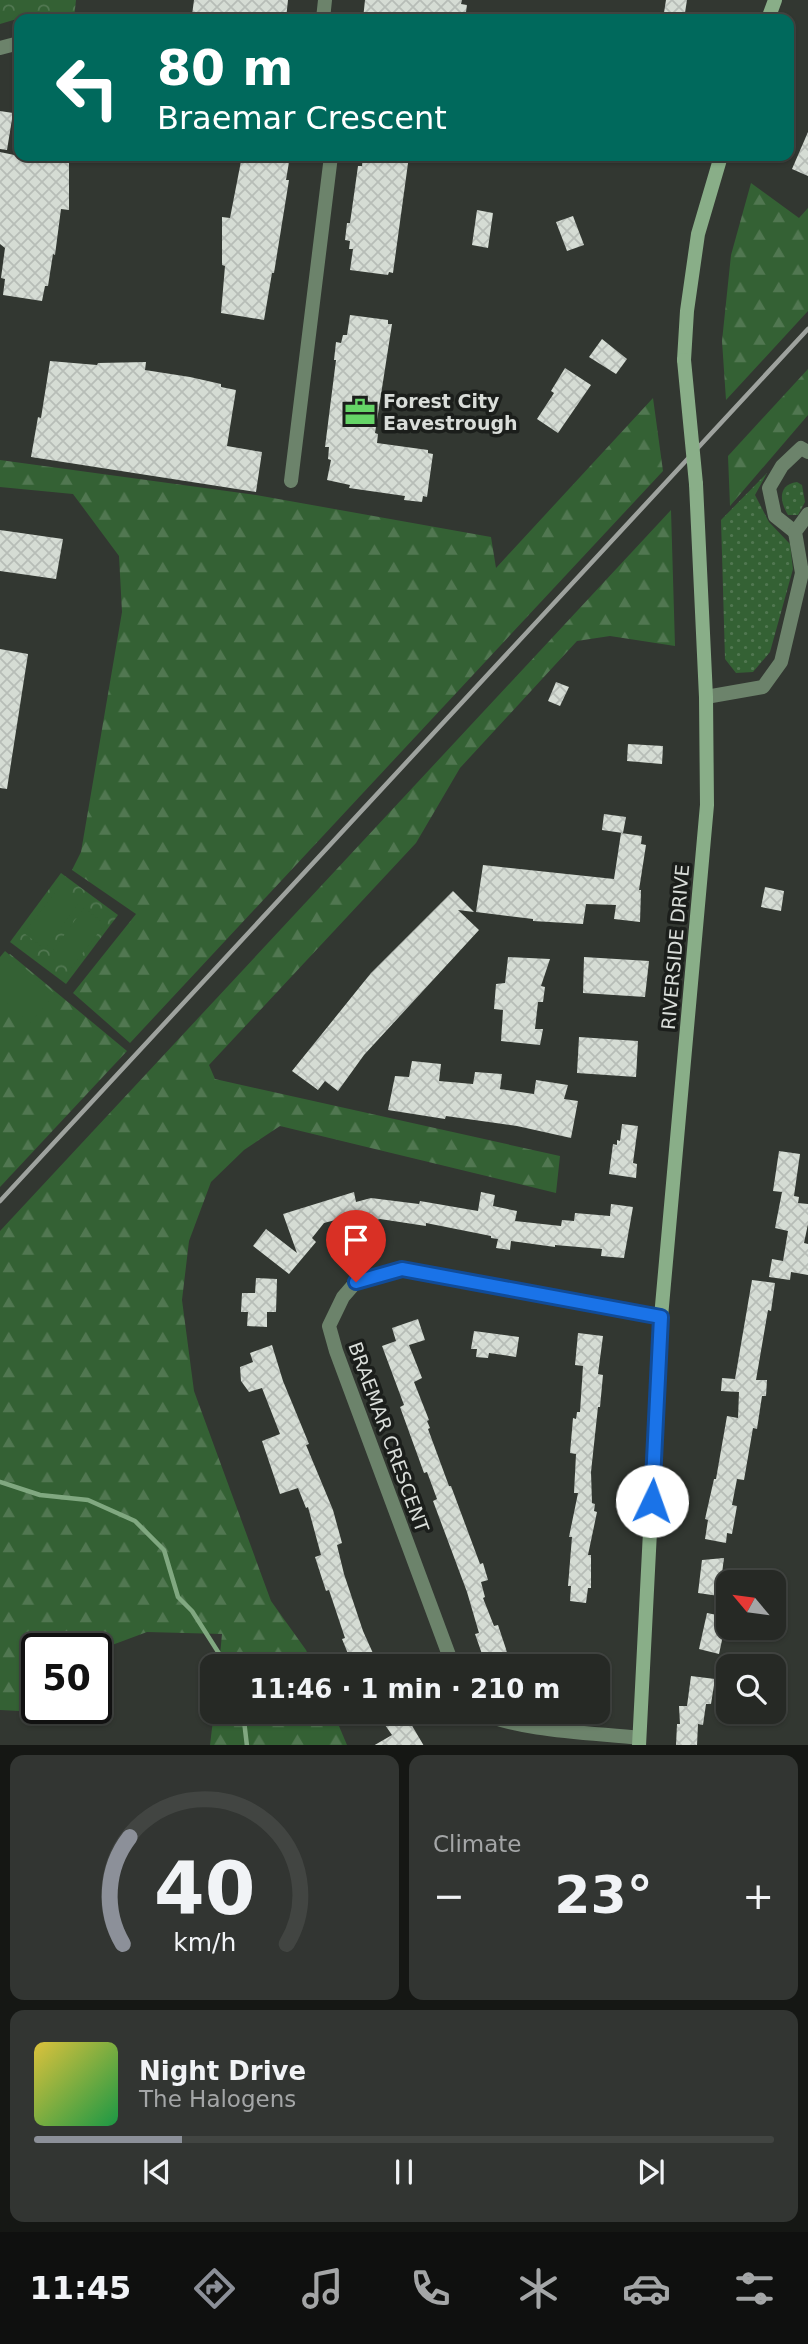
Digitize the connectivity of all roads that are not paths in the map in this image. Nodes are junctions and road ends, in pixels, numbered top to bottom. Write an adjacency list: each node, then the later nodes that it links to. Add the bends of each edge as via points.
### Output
1 (330, 161): 4 (street)
2 (719, 161): 7 (main road, RIVERSIDE DRIVE, bridge, via 698,234 684,360)
3 (808, 452): 6 (street, via 801,448 782,466 769,488 775,516)
4 (291, 481)
5 (808, 514): 6 (street)
6 (795, 532): 7 (street, via 802,573 781,662 763,687)
7 (706, 697): 8 (main road, RIVERSIDE DRIVE, via 707,805)
8 (661, 1317): 9 (street, BRAEMAR CRESCENT, via 402,1269 356,1282 343,1297 329,1326 336,1351); 11 (main road, RIVERSIDE DRIVE)
9 (449, 1654)
10 (520, 1724): 11 (street)
11 (639, 1742)

